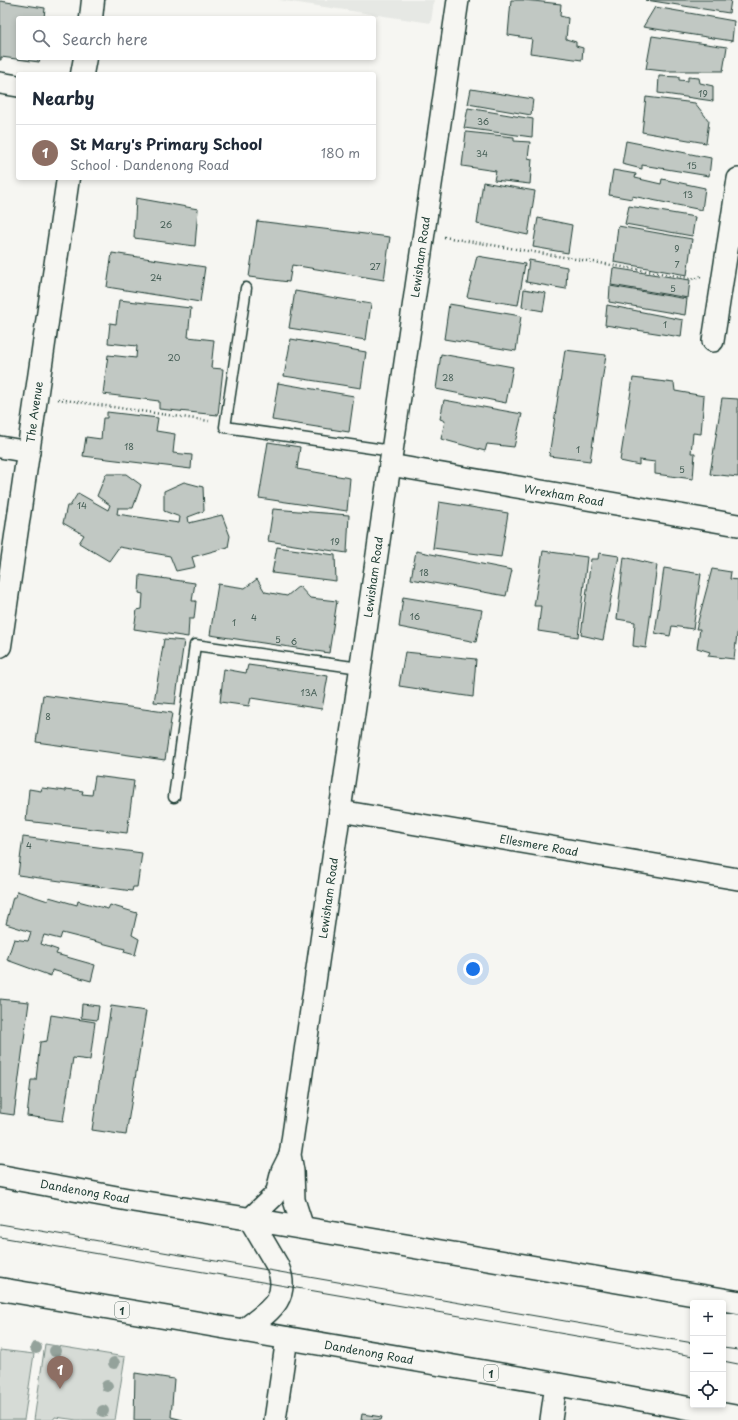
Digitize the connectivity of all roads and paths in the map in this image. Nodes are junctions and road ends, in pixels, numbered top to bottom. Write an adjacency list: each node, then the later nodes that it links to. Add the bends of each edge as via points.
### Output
1 (93, 0): 3 (main road)
2 (458, 0): 19 (street, Lewisham Road)
3 (90, 16)
4 (85, 60): 5 (main road)
5 (82, 72)
6 (0, 83): 7 (street)
7 (16, 86)
8 (738, 179): 10 (street)
9 (68, 180): 15 (main road, The Avenue)
10 (735, 224): 14 (street)
11 (440, 236): 12 (path, via 695,279)
12 (706, 274)
13 (246, 288): 16 (lane)
14 (713, 341)
15 (37, 396): 16 (path); 18 (main road, The Avenue)
16 (226, 423): 19 (lane, via 225,427)
17 (0, 447): 18 (street)
18 (29, 452): 21 (main road, The Avenue)
19 (391, 458): 20 (street, Wrexham Road); 22 (street, Lewisham Road)
20 (738, 525)
21 (0, 646)
22 (360, 668): 23 (lane, via 194,645); 24 (street, Lewisham Road)
23 (174, 798)
24 (340, 811): 25 (street, Ellesmere Road); 26 (street, Lewisham Road)
25 (738, 879)
26 (290, 1155): 28 (street, Lewisham Road, via 282,1171 277,1191); 29 (street, Lewisham Road, via 294,1200)
27 (0, 1176): 28 (main road, Dandenong Road)
28 (250, 1219): 29 (main road, Dandenong Road); 32 (main road, via 277,1265 282,1286 277,1302 271,1309)
29 (304, 1228): 31 (main road, Dandenong Road)
30 (0, 1289): 32 (main road, Dandenong Road / 1)
31 (738, 1302)
32 (244, 1330): 33 (main road, Dandenong Road / 1)
33 (287, 1338): 34 (main road, Dandenong Road / 1); 36 (street)
34 (556, 1384): 35 (main road, Dandenong Road / 1); 37 (street)
35 (738, 1417)
36 (275, 1420)
37 (551, 1420)

